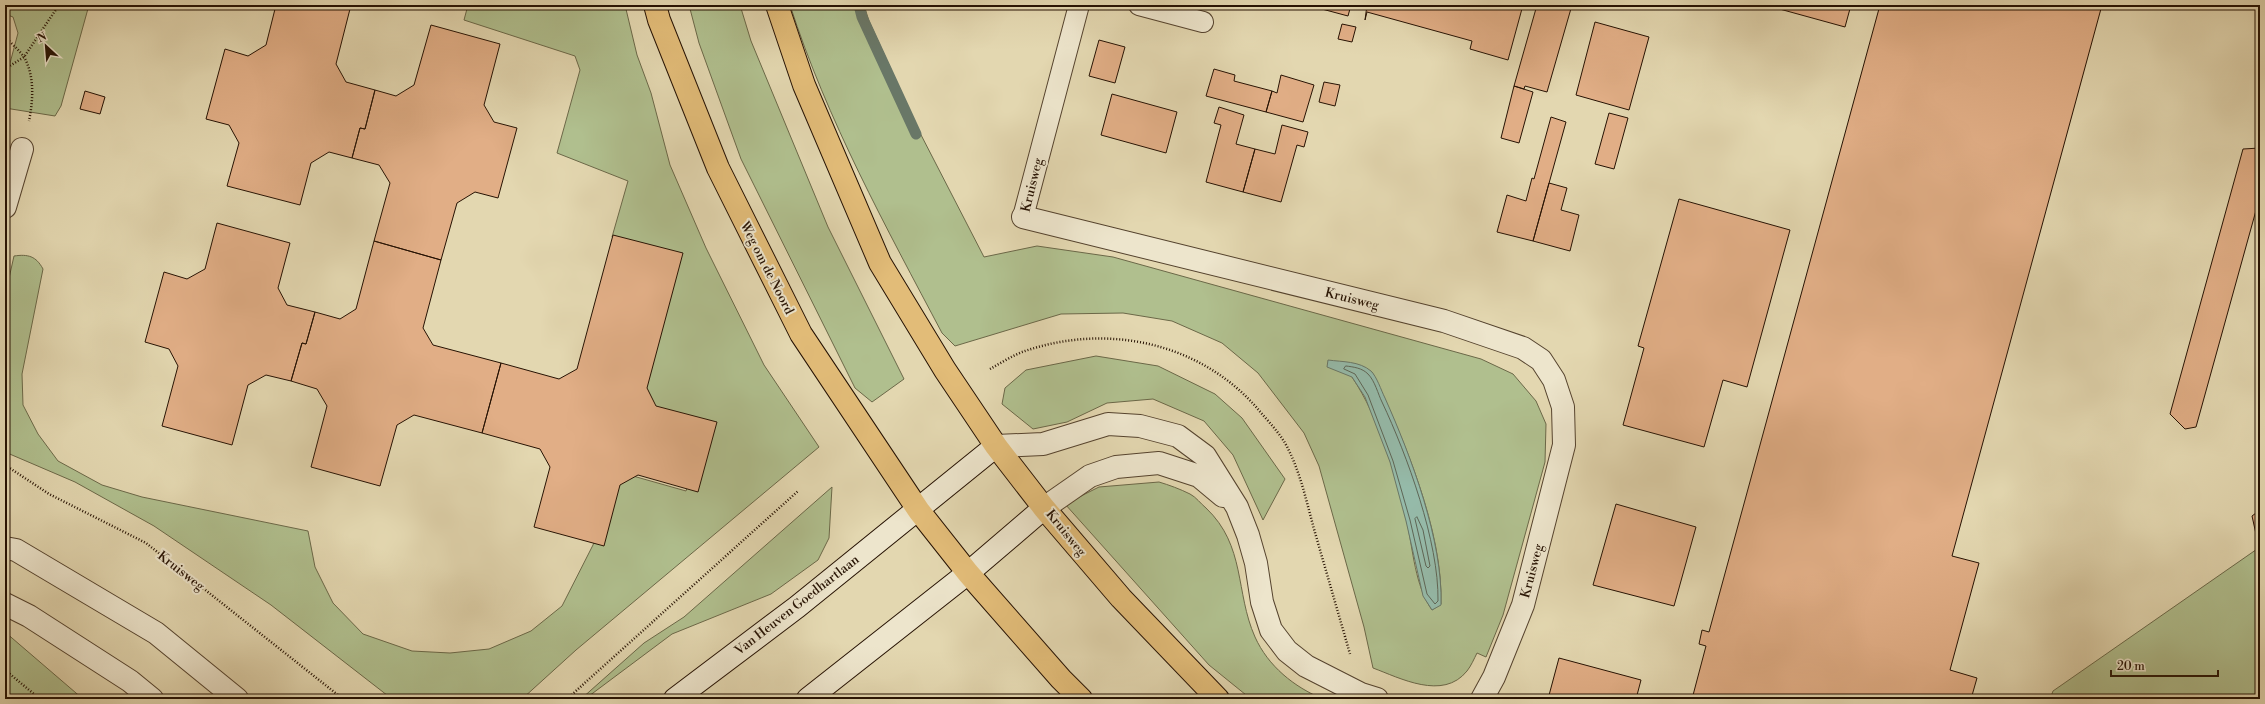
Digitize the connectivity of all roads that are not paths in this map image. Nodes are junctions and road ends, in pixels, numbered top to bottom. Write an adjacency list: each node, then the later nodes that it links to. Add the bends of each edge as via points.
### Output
1 (655, 5): 12 (highway, Weg om de Noord, via 718,168 801,334)
2 (777, 5): 9 (highway, via 804,84 880,263 945,370)
3 (1079, 5): 8 (lane, Kruisweg)
4 (1139, 5): 5 (lane)
5 (1203, 22)
6 (22, 149): 7 (street)
7 (5, 207)
8 (1023, 217): 23 (street, Kruisweg, via 1444,321 1523,348 1541,360 1554,380 1563,407 1564,445 1523,605 1494,677)
9 (996, 446): 10 (street, via 1043,444 1108,424 1140,426 1178,436 1205,456); 11 (highway); 12 (street, Van Heuven Goedhartlaan)
10 (1237, 507): 11 (street, Kruisweg, via 1198,476 1159,463 1116,467 1090,476); 22 (street, via 1256,562 1262,602 1271,630 1287,651 1306,666 1361,694)
11 (1044, 508): 14 (street); 21 (highway, Kruisweg, via 1121,598)
12 (919, 511): 14 (highway, Weg om de Noord); 18 (street, Van Heuven Goedhartlaan)
13 (5, 548): 17 (street, via 16,550 156,633)
14 (968, 573): 19 (street); 20 (highway, via 1061,679)
15 (5, 604): 16 (street, via 29,616 130,681)
16 (152, 699)
17 (238, 699)
18 (675, 699)
19 (808, 699)
20 (1082, 699)
21 (1218, 699)
22 (1377, 699)
23 (1482, 699)

